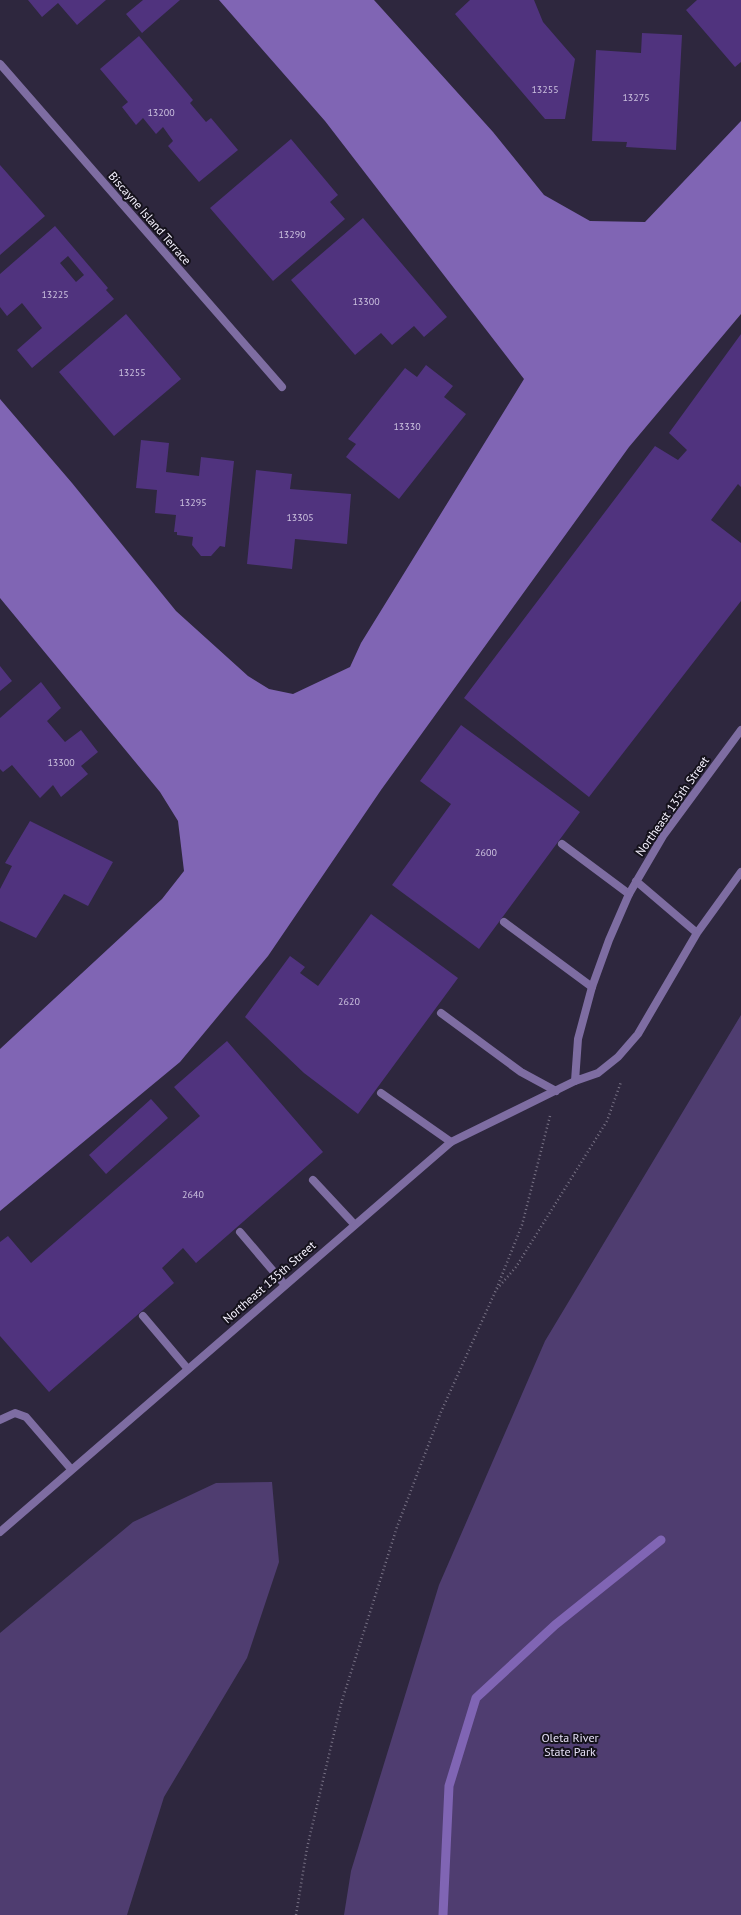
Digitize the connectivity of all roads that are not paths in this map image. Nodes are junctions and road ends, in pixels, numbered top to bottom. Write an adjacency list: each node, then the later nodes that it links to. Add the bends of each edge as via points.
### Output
1 (0, 64): 2 (street, Biscayne Island Terrace)
2 (282, 387)
3 (741, 730): 6 (street, Northeast 135th Street, via 663,836)
4 (562, 844): 7 (street)
5 (741, 872): 9 (street, Northeast 135th Street)
6 (636, 881): 7 (street, Northeast 135th Street); 9 (street)
7 (630, 894): 10 (street, Northeast 135th Street, via 609,940)
8 (504, 922): 10 (street)
9 (697, 933): 12 (street, Northeast 135th Street, via 638,1034 618,1057 598,1073)
10 (592, 987): 12 (street, Northeast 135th Street, via 578,1039)
11 (441, 1013): 13 (street, via 521,1072)
12 (575, 1081): 13 (street, Northeast 135th Street)
13 (556, 1091): 15 (street, Northeast 135th Street)
14 (380, 1093): 15 (street)
15 (450, 1142): 17 (street, Northeast 135th Street)
16 (313, 1180): 17 (street)
17 (354, 1224): 19 (street, Northeast 135th Street)
18 (240, 1232): 19 (street)
19 (285, 1285): 21 (street, Northeast 135th Street)
20 (143, 1316): 21 (street)
21 (187, 1368): 23 (street, Northeast 135th Street)
22 (0, 1420): 23 (street, via 15,1413 26,1417)
23 (71, 1469): 24 (street, Northeast 135th Street)
24 (0, 1532)

